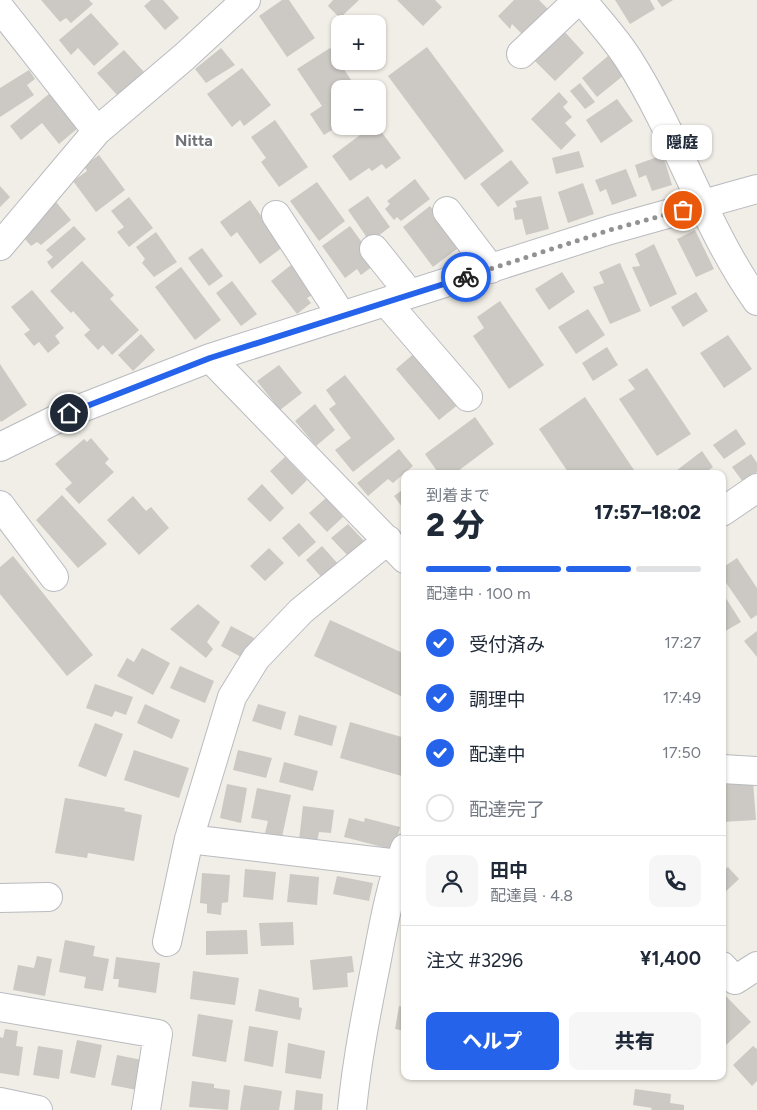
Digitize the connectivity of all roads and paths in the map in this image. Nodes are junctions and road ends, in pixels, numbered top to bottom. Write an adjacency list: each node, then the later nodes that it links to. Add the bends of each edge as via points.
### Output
1 (246, 0): 5 (street)
2 (580, 0): 4 (street); 7 (street, via 628,58 661,117)
3 (0, 8): 5 (street)
4 (521, 54)
5 (97, 131): 10 (street)
6 (757, 189): 7 (street)
7 (701, 205): 12 (street, via 610,230); 14 (street, via 737,272)
8 (447, 211): 12 (street)
9 (276, 215): 15 (street)
10 (0, 246)
11 (374, 249): 13 (street)
12 (491, 269): 13 (street)
13 (399, 299): 15 (street); 17 (street)
14 (757, 301)
15 (342, 316): 16 (street)
16 (210, 358): 18 (street, via 69,413); 22 (street)
17 (468, 398)
18 (0, 447)
19 (757, 488): 21 (street)
20 (0, 505): 23 (street)
21 (726, 509)
22 (397, 550): 26 (street, via 301,612 256,658 232,697)
23 (54, 576)
24 (726, 769): 25 (street)
25 (757, 771)
26 (189, 839): 27 (street); 31 (street)
27 (401, 856)
28 (401, 860): 38 (street, via 384,922 358,1056)
29 (48, 897): 30 (street)
30 (0, 898)
31 (167, 942)
32 (757, 966): 33 (street, via 735,980)
33 (726, 970)
34 (0, 1007): 37 (street, via 158,1034)
35 (0, 1102): 36 (street)
36 (38, 1110)
37 (146, 1110)
38 (352, 1110)

